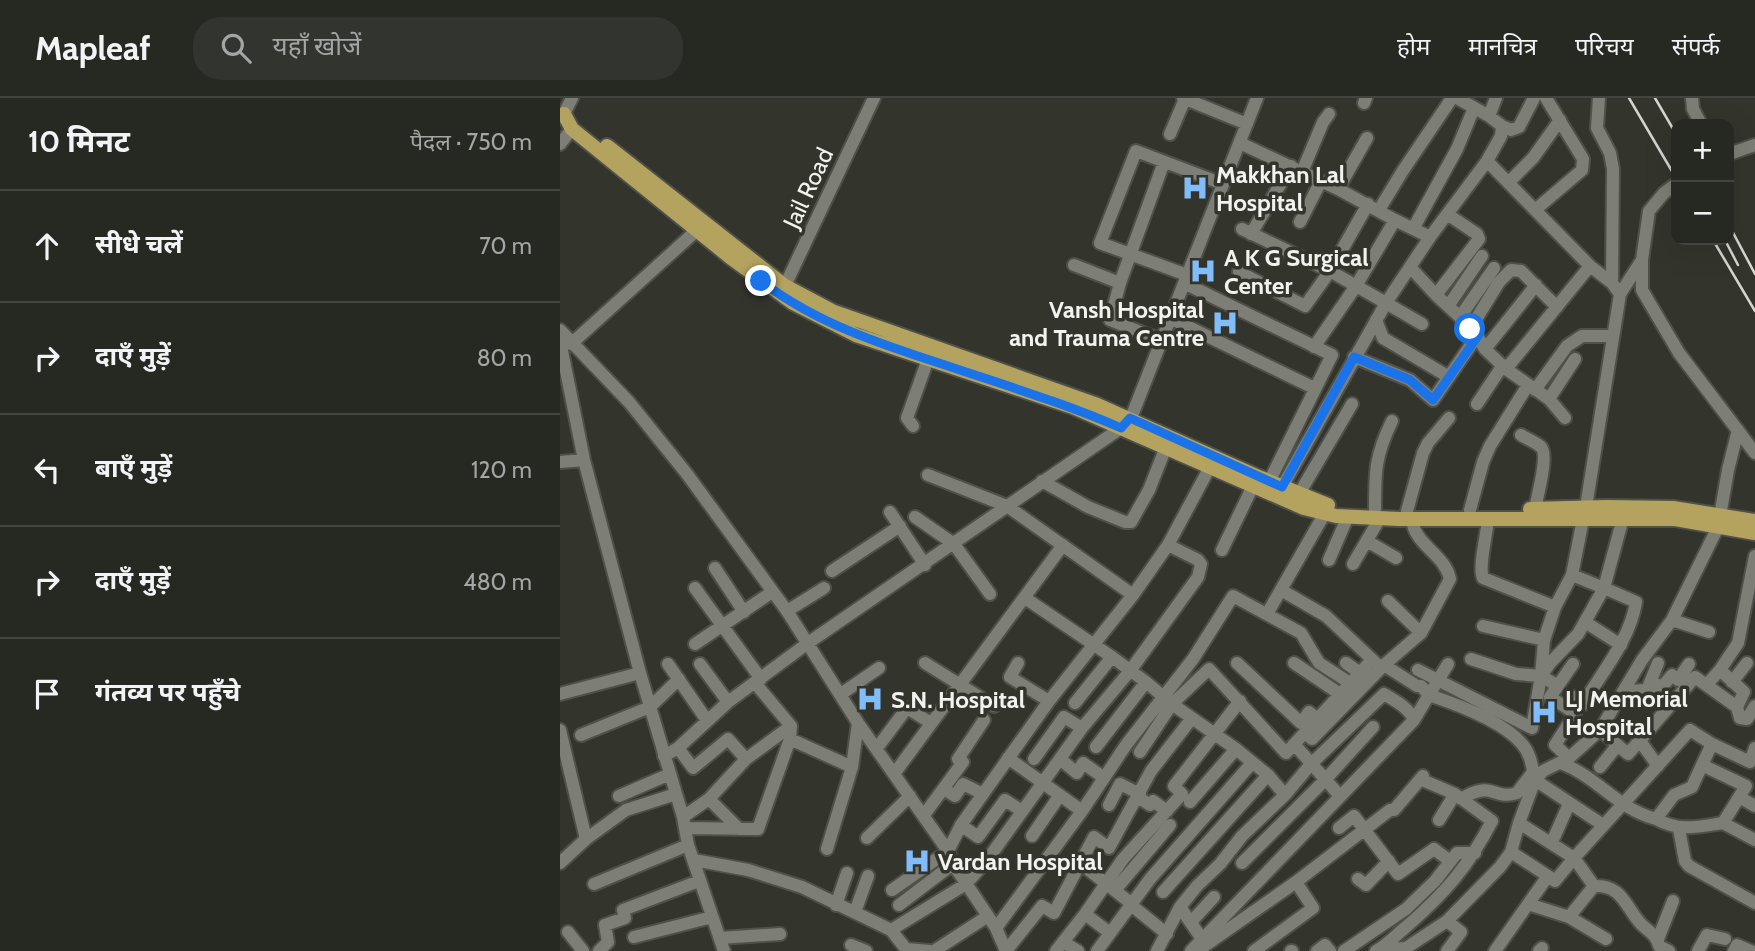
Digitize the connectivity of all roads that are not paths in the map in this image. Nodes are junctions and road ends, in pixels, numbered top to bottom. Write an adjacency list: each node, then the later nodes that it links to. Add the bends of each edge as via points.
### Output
1 (572, 98): 12 (street)
2 (874, 98): 56 (street, Jail Road)
3 (1257, 98): 17 (street)
4 (1455, 98): 11 (street); 34 (street)
5 (1496, 98): 14 (street)
6 (1534, 98): 18 (street, via 1519,127)
7 (1546, 98): 16 (street)
8 (1599, 98): 52 (street, via 1597,128 1613,169)
9 (1692, 98): 15 (street)
10 (1184, 99): 17 (street); 20 (street)
11 (1474, 108): 14 (street); 39 (street)
12 (562, 112): 19 (main road); 56 (main road)
13 (1329, 114): 28 (street)
14 (1489, 117): 18 (street)
15 (1698, 119)
16 (1560, 120): 30 (street); 35 (street, via 1583,159 1583,170)
17 (1247, 124): 22 (street)
18 (1502, 126): 26 (street)
19 (572, 129): 23 (street); 40 (main road)
20 (1170, 134)
21 (1367, 138): 33 (street)
22 (1240, 143): 28 (street); 31 (street)
23 (560, 144)
24 (1755, 145): 25 (street)
25 (1734, 152)
26 (1487, 161): 30 (street); 36 (street)
27 (1164, 162): 31 (street); 42 (street); 42 (street, via 1136,151 1100,243)
28 (1297, 169): 29 (street); 49 (street, via 1247,231)
29 (1321, 181): 33 (street); 38 (street)
30 (1509, 182): 35 (street)
31 (1223, 184): 51 (street)
32 (1671, 188): 44 (street, via 1649,211)
33 (1338, 189): 34 (street)
34 (1374, 207): 37 (street); 49 (street)
35 (1535, 210): 46 (street)
36 (1447, 214): 41 (street); 58 (street, via 1479,239)
37 (1395, 220): 39 (street); 55 (street)
38 (1300, 222)
39 (1413, 229): 41 (street)
40 (696, 231): 56 (main road); 70 (street)
41 (1430, 237): 47 (street)
42 (1132, 255): 51 (street); 53 (street)
43 (1482, 256): 60 (street)
44 (1642, 260): 57 (street); 88 (street, via 1642,290 1679,353)
45 (1074, 265): 53 (street)
46 (1590, 266): 52 (street); 61 (street)
47 (1410, 267): 58 (street); 59 (street)
48 (1494, 268): 62 (street)
49 (1330, 271): 50 (street, via 1305,306); 55 (street)
50 (1239, 272)
51 (1185, 279): 63 (street); 71 (street)
52 (1612, 282): 57 (street)
53 (1120, 283): 69 (street, via 1110,320)
54 (1536, 285): 61 (street); 67 (street, via 1521,271 1511,270 1499,282); 72 (street)
55 (1356, 286): 59 (street); 71 (street)
56 (783, 291): 74 (main road, via 856,335); 86 (main road)
57 (1620, 293): 68 (street)
58 (1436, 295): 60 (street)
59 (1386, 303): 64 (street); 65 (street)
60 (1449, 305): 62 (street)
61 (1557, 307): 76 (street)
62 (1460, 317): 67 (street)
63 (1170, 318): 69 (street); 79 (street)
64 (1376, 320): 73 (street); 77 (street, via 1383,338)
65 (1422, 324)
66 (560, 330): 70 (street)
67 (1474, 332): 72 (street); 77 (street)
68 (1613, 336): 78 (street, via 1582,336 1567,345); 105 (street)
69 (1161, 341): 86 (street)
70 (566, 342): 92 (street); 133 (street, via 637,412)
71 (1314, 347): 79 (street, via 1332,355)
72 (1485, 349): 76 (street)
73 (1354, 357): 77 (street, via 1410,380 1433,400); 97 (street)
74 (928, 359): 86 (main road); 87 (street, via 907,418)
75 (1575, 359): 80 (street)
76 (1505, 367): 78 (street); 82 (street)
77 (1449, 377)
78 (1532, 387): 80 (street); 102 (street, via 1490,446)
79 (1314, 388): 97 (street)
80 (1549, 399): 84 (street)
81 (1352, 404): 99 (street)
82 (1477, 404)
83 (1449, 418): 107 (street, via 1423,453)
84 (1565, 418)
85 (1392, 421): 106 (street, via 1375,472)
86 (1126, 423): 90 (main road); 96 (street); 97 (main road)
87 (913, 426)
88 (1738, 430): 91 (street); 113 (street)
89 (1521, 435): 101 (street, via 1544,453)
90 (1166, 447): 94 (main road); 96 (street, via 1131,522 1088,507)
91 (1755, 453)
92 (584, 460): 93 (street); 172 (street)
93 (560, 462)
94 (1210, 467): 98 (main road); 119 (street)
95 (928, 475): 100 (street)
96 (1042, 481): 100 (street)
97 (1276, 484): 99 (main road)
98 (1253, 486): 104 (main road, via 1304,509); 120 (street)
99 (1299, 494): 106 (main road)
100 (1007, 506): 117 (street); 118 (street)
101 (1535, 509): 102 (main road); 105 (main road)
102 (1470, 510): 107 (main road)
103 (891, 512): 114 (street)
104 (1325, 513): 108 (main road); 132 (street)
105 (1585, 513): 110 (main road); 111 (main road); 113 (main road, via 1673,508); 128 (street)
106 (1377, 514): 107 (main road); 108 (main road); 116 (street)
107 (1409, 515): 111 (main road); 147 (street, via 1416,536 1447,568 1450,579)
108 (1348, 516): 123 (street)
109 (915, 517): 117 (street)
110 (1623, 518): 113 (main road); 130 (street)
111 (1488, 519): 138 (street, via 1480,571 1483,578)
112 (1755, 521): 113 (main road)
113 (1719, 522): 115 (main road); 142 (street)
114 (900, 526): 125 (street); 127 (street)
115 (1755, 533)
116 (1367, 541): 122 (street); 124 (street)
117 (954, 544): 125 (street); 134 (street)
118 (1063, 545): 135 (street); 136 (street)
119 (1168, 545): 135 (street); 171 (street, via 1198,560 1198,577)
120 (1222, 550)
121 (1755, 556): 179 (street, via 1738,643 1715,675)
122 (1396, 558)
123 (1329, 560)
124 (1353, 564)
125 (925, 565): 149 (street)
126 (715, 568): 140 (street)
127 (832, 571)
128 (1572, 575): 130 (street); 138 (street)
129 (695, 587): 144 (street)
130 (1604, 588): 143 (street); 152 (street, via 1636,602)
131 (824, 589): 139 (street)
132 (1281, 590): 141 (street); 168 (street, via 1326,616)
133 (772, 592): 139 (street); 140 (street)
134 (990, 594)
135 (1133, 595): 151 (street)
136 (1025, 598): 151 (street); 181 (street)
137 (1388, 601): 147 (street)
138 (1555, 607): 148 (street)
139 (787, 611): 149 (street)
140 (744, 612): 144 (street)
141 (1267, 614): 180 (street, via 1301,633 1319,663); 190 (street, via 1233,596)
142 (1672, 620): 146 (street); 184 (street)
143 (1585, 622): 152 (street); 173 (street)
144 (722, 625): 150 (street); 176 (street)
145 (1483, 626): 148 (street)
146 (1709, 632)
147 (1421, 633): 168 (street)
148 (1544, 640): 173 (street)
149 (808, 643): 176 (street); 186 (street)
150 (695, 644)
151 (1094, 645): 153 (street); 189 (street)
152 (1621, 645): 198 (street, via 1583,704 1574,697)
153 (1112, 657): 171 (street); 193 (street)
154 (1471, 659): 173 (street, via 1516,674)
155 (925, 663): 181 (street)
156 (1018, 663): 189 (street, via 1010,677)
157 (1237, 663): 201 (street, via 1301,723 1310,712)
158 (1294, 663): 187 (street)
159 (1346, 663): 168 (street)
160 (1658, 663): 183 (street)
161 (668, 664): 175 (street)
162 (700, 664): 192 (street)
163 (1448, 664): 177 (street)
164 (1573, 664): 182 (street)
165 (1689, 664): 183 (street, via 1678,680 1672,675 1662,687 1656,684)
166 (1751, 664): 179 (street)
167 (1703, 666): 174 (street)
168 (1374, 667): 180 (street); 188 (street, via 1421,686); 212 (street, via 1312,739)
169 (879, 668): 186 (street)
170 (1418, 670): 177 (street)
171 (1130, 671): 178 (street); 207 (street)
172 (640, 673): 185 (street); 196 (street)
173 (1541, 676): 177 (street, via 1532,728); 182 (street)
174 (1695, 677): 197 (street); 214 (street)
175 (678, 679): 196 (street); 200 (street)
176 (758, 681): 192 (street); 210 (street)
177 (1438, 681): 188 (street)
178 (1146, 682): 190 (street); 219 (street)
179 (1732, 682): 197 (street, via 1744,692)
180 (1350, 683): 187 (street)
181 (959, 684): 194 (street); 205 (street)
182 (1558, 686): 198 (street, via 1550,697)
183 (1647, 690): 184 (street)
184 (1625, 691): 209 (street)
185 (560, 694)
186 (841, 694): 204 (street)
187 (1340, 694): 201 (street)
188 (1429, 695): 203 (street); 241 (street, via 1476,713 1522,743)
189 (1049, 701): 226 (street)
190 (1168, 701): 191 (street, via 1209,669); 199 (street); 217 (street); 224 (street)
191 (1240, 701): 211 (street); 215 (street, via 1286,753)
192 (728, 702): 200 (street)
193 (1076, 704)
194 (994, 706)
195 (1755, 706): 197 (street, via 1747,719 1740,718)
196 (650, 707): 213 (street); 225 (street)
197 (1737, 707)
198 (1567, 708): 230 (street, via 1575,714 1555,745)
199 (1192, 718): 211 (street); 231 (street)
200 (706, 719): 220 (street)
201 (1317, 719): 212 (street)
202 (984, 720): 245 (street)
203 (1414, 720): 233 (street, via 1384,694); 253 (street)
204 (858, 723): 221 (street); 237 (street)
205 (931, 723): 221 (street, via 906,708); 239 (street)
206 (1373, 727): 243 (street)
207 (1082, 728): 228 (street, via 1064,717); 229 (street)
208 (560, 730): 282 (street)
209 (1600, 730): 218 (street); 230 (street)
210 (790, 732): 227 (street); 237 (street); 276 (street, via 758,829)
211 (1215, 733): 223 (street); 264 (street, via 1174,786 1182,794)
212 (1305, 733): 215 (street)
213 (581, 735)
214 (1640, 741): 218 (street, via 1628,754); 236 (street)
215 (1294, 744): 233 (street)
216 (1712, 744): 222 (street, via 1750,762); 234 (street); 236 (street, via 1690,730)
217 (1126, 745): 224 (street); 242 (street)
218 (1616, 746): 235 (street)
219 (1096, 747)
220 (678, 748): 225 (street); 227 (street, via 693,768 728,739)
221 (877, 748): 239 (street)
222 (1755, 748)
223 (1236, 749): 232 (street); 257 (street)
224 (1140, 752): 231 (street)
225 (664, 756): 238 (street)
226 (1008, 758): 244 (street); 247 (street)
227 (746, 759): 256 (street)
228 (1034, 759)
229 (1060, 759): 242 (street, via 1077,773 1083,763); 244 (street)
230 (1565, 761): 241 (street); 260 (street)
231 (1158, 762): 249 (street)
232 (1252, 763): 240 (street); 269 (street)
233 (1311, 764): 243 (street); 250 (street)
234 (1702, 765): 255 (street, via 1746,786); 266 (street, via 1692,787 1674,795)
235 (1600, 766)
236 (1658, 766): 260 (street)
237 (852, 767): 287 (street)
238 (670, 774): 246 (street); 251 (street)
239 (894, 774): 252 (street)
240 (1268, 775): 250 (street); 280 (street)
241 (1534, 776): 254 (street, via 1517,793 1480,789); 258 (street); 270 (street)
242 (1103, 777): 263 (street)
243 (1325, 780): 253 (street); 298 (street)
244 (1042, 783): 248 (street); 262 (street)
245 (944, 789): 247 (street, via 955,796 963,784); 265 (street)
246 (676, 794): 268 (street); 282 (street, via 626,810)
247 (982, 794): 272 (street)
248 (1060, 795): 263 (street); 279 (street)
249 (1139, 795): 259 (street, via 1120,784); 264 (street); 286 (street)
250 (1285, 795): 321 (street)
251 (619, 796)
252 (910, 796): 265 (street); 281 (street)
253 (1340, 796): 339 (street)
254 (1458, 797): 267 (street); 277 (street, via 1422,777 1394,810); 290 (street, via 1492,821)
255 (1739, 797): 261 (street); 271 (street)
256 (709, 799): 268 (street); 276 (street)
257 (1190, 802)
258 (1569, 804): 274 (street); 284 (street)
259 (1109, 805)
260 (1623, 805): 266 (street); 274 (street)
261 (1755, 806)
262 (1022, 811): 272 (street, via 1005,800 978,837); 309 (street)
263 (1082, 811): 329 (street)
264 (1167, 811): 292 (street)
265 (924, 815): 288 (street)
266 (1656, 819): 278 (street)
267 (1439, 820)
268 (684, 823): 276 (street); 285 (street)
269 (1197, 823): 280 (street); 304 (street)
270 (1519, 823): 284 (street); 289 (street)
271 (1723, 823): 278 (street); 283 (street)
272 (961, 825): 288 (street)
273 (1170, 825): 300 (street)
274 (1603, 825): 291 (street)
275 (1339, 828): 277 (street, via 1354,816)
276 (739, 829)
277 (1366, 829): 294 (street); 307 (street)
278 (1679, 829): 316 (street, via 1689,866)
279 (1032, 836)
280 (1212, 836): 313 (street)
281 (867, 838)
282 (586, 839): 296 (street)
283 (1755, 840)
284 (1552, 842): 291 (street)
285 (688, 845): 293 (street); 308 (street)
286 (1109, 848): 292 (street); 297 (street, via 1094,837)
287 (827, 849)
288 (948, 851): 299 (street); 312 (street)
289 (1511, 852): 303 (street); 327 (street)
290 (1475, 853): 295 (street, via 1457,853); 346 (street, via 1423,912)
291 (1574, 858): 303 (street, via 1555,881); 311 (street)
292 (1123, 859): 300 (street); 310 (street)
293 (694, 860): 306 (street); 319 (street, via 802,887)
294 (1389, 861): 295 (street, via 1398,874 1434,849); 305 (street, via 1366,885)
295 (1450, 861): 360 (street, via 1406,909)
296 (560, 863)
297 (1080, 863): 310 (street); 340 (street, via 1054,913 1042,906)
298 (1242, 863)
299 (953, 864): 309 (street); 320 (street)
300 (1134, 867): 304 (street); 310 (street)
301 (847, 873): 319 (street)
302 (868, 876): 322 (street)
303 (1548, 876): 318 (street)
304 (1150, 879): 317 (street)
305 (1358, 879)
306 (699, 881): 325 (street); 348 (street, via 624,909 625,918 605,925 608,942)
307 (1296, 882): 339 (street); 357 (street, via 1313,908)
308 (594, 884)
309 (966, 884): 324 (street); 330 (street)
310 (1111, 886): 317 (street); 323 (street)
311 (1594, 886): 326 (street); 343 (street, via 1622,896)
312 (892, 890)
313 (1163, 892)
314 (1214, 897): 328 (street)
315 (1674, 901): 343 (street)
316 (1755, 903)
317 (1131, 904): 332 (street); 334 (street)
318 (1528, 904): 326 (street); 362 (street)
319 (836, 905): 322 (street)
320 (899, 905)
321 (1180, 907): 328 (street); 334 (street)
322 (855, 912): 330 (street)
323 (1086, 914): 332 (street); 342 (street)
324 (988, 916): 329 (street); 350 (street)
325 (712, 917): 335 (street); 341 (street)
326 (1569, 917): 336 (street)
327 (1447, 921): 344 (street); 361 (street, via 1461,932)
328 (1191, 922): 339 (street)
329 (996, 928): 340 (street)
330 (891, 930): 345 (street)
331 (568, 932): 347 (street)
332 (1111, 933): 354 (street)
333 (780, 934): 341 (street)
334 (1167, 934): 355 (street)
335 (634, 937)
336 (1606, 939)
337 (1725, 939): 363 (street, via 1707,935)
338 (851, 945): 349 (street)
339 (1199, 945): 356 (street)
340 (1004, 946): 351 (street)
341 (722, 947)
342 (1059, 947): 352 (street)
343 (1661, 947)
344 (1405, 949): 346 (street)
345 (906, 950): 350 (street)
346 (1378, 950)
347 (583, 951)
348 (599, 951)
349 (866, 951)
350 (932, 951)
351 (991, 951)
352 (1079, 951): 353 (street)
353 (1090, 951)
354 (1097, 951)
355 (1157, 951)
356 (1191, 951)
357 (1254, 951)
358 (1317, 951): 359 (street, via 1325,945)
359 (1330, 951)
360 (1344, 951)
361 (1447, 951)
362 (1494, 951)
363 (1698, 951)
364 (1734, 951): 365 (street, via 1737,945)
365 (1751, 951)

